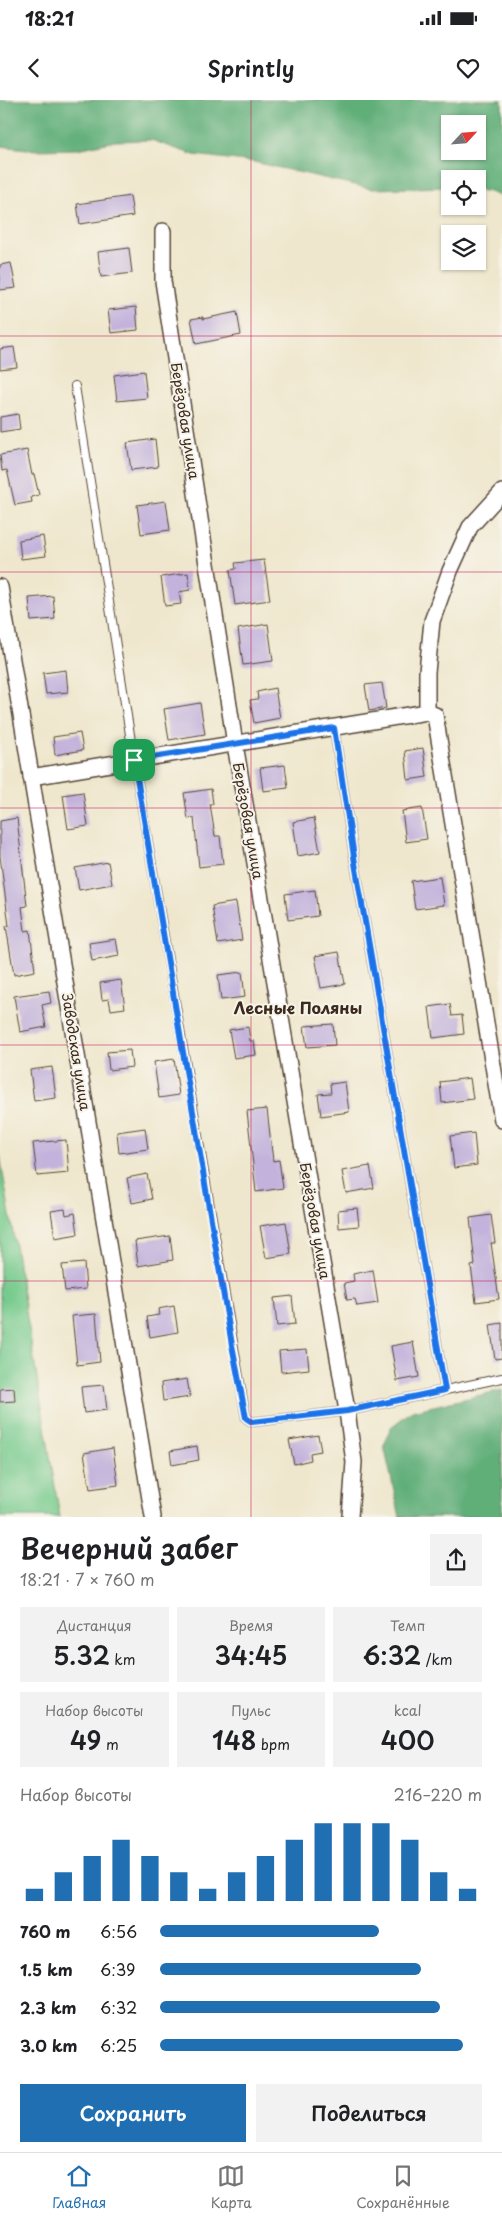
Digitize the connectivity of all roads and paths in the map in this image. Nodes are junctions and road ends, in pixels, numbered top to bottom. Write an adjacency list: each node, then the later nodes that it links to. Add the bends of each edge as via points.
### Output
1 (163, 231): 7 (street, Берёзовая улица, via 163,281)
2 (75, 386): 8 (lane)
3 (502, 492): 5 (street, via 470,527 432,621)
4 (0, 587): 9 (street, Заводская улица)
5 (427, 712): 6 (street); 10 (street, via 434,715 438,725)
6 (334, 728): 7 (street); 12 (lane)
7 (235, 744): 8 (street); 13 (street, Берёзовая улица)
8 (134, 760): 9 (street); 13 (lane, via 246,1418 252,1422)
9 (31, 777): 14 (street, Заводская улица)
10 (502, 1120)
11 (502, 1378): 12 (lane)
12 (445, 1390): 13 (lane)
13 (347, 1411): 15 (street, Берёзовая улица, via 354,1462)
14 (153, 1517)
15 (350, 1517)

